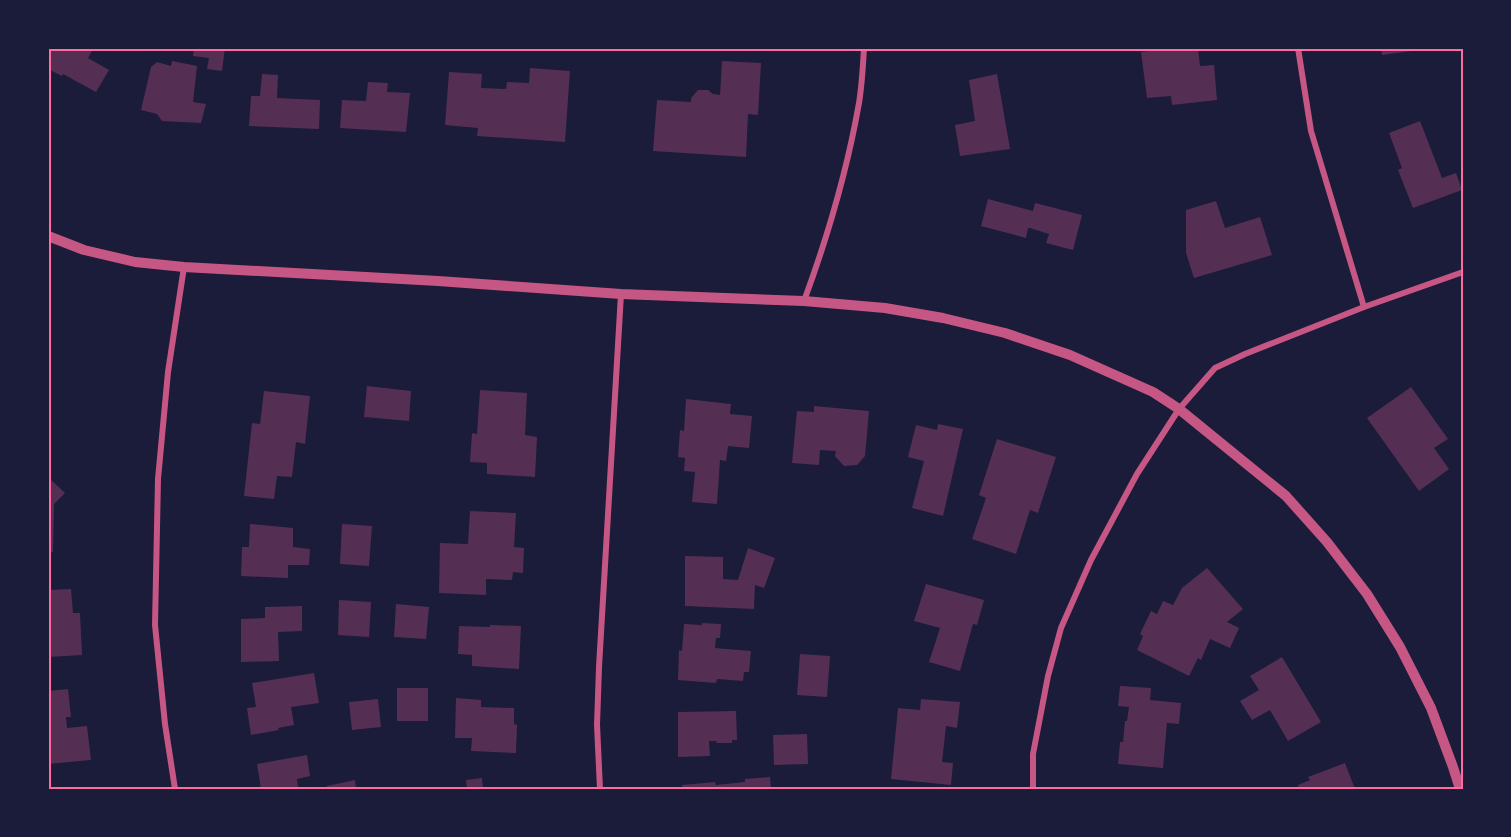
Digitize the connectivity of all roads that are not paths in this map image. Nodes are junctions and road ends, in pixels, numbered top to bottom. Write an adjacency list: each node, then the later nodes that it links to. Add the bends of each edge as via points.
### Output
1 (864, 48): 7 (street, via 860,100 840,196)
2 (1298, 48): 8 (street, via 1311,131)
3 (48, 236): 4 (street, via 84,250 135,262)
4 (184, 267): 6 (street); 10 (street, via 168,372 158,479 155,625)
5 (1463, 272): 8 (street)
6 (621, 294): 7 (street); 11 (street, via 599,667)
7 (804, 301): 9 (street, via 885,308 1005,333 1070,355 1153,392)
8 (1364, 307): 9 (street, via 1215,368)
9 (1179, 409): 12 (street, via 1137,474 1061,627 1033,754); 13 (street, via 1286,496 1367,594 1431,708)
10 (175, 789)
11 (600, 789)
12 (1033, 789)
13 (1460, 789)

